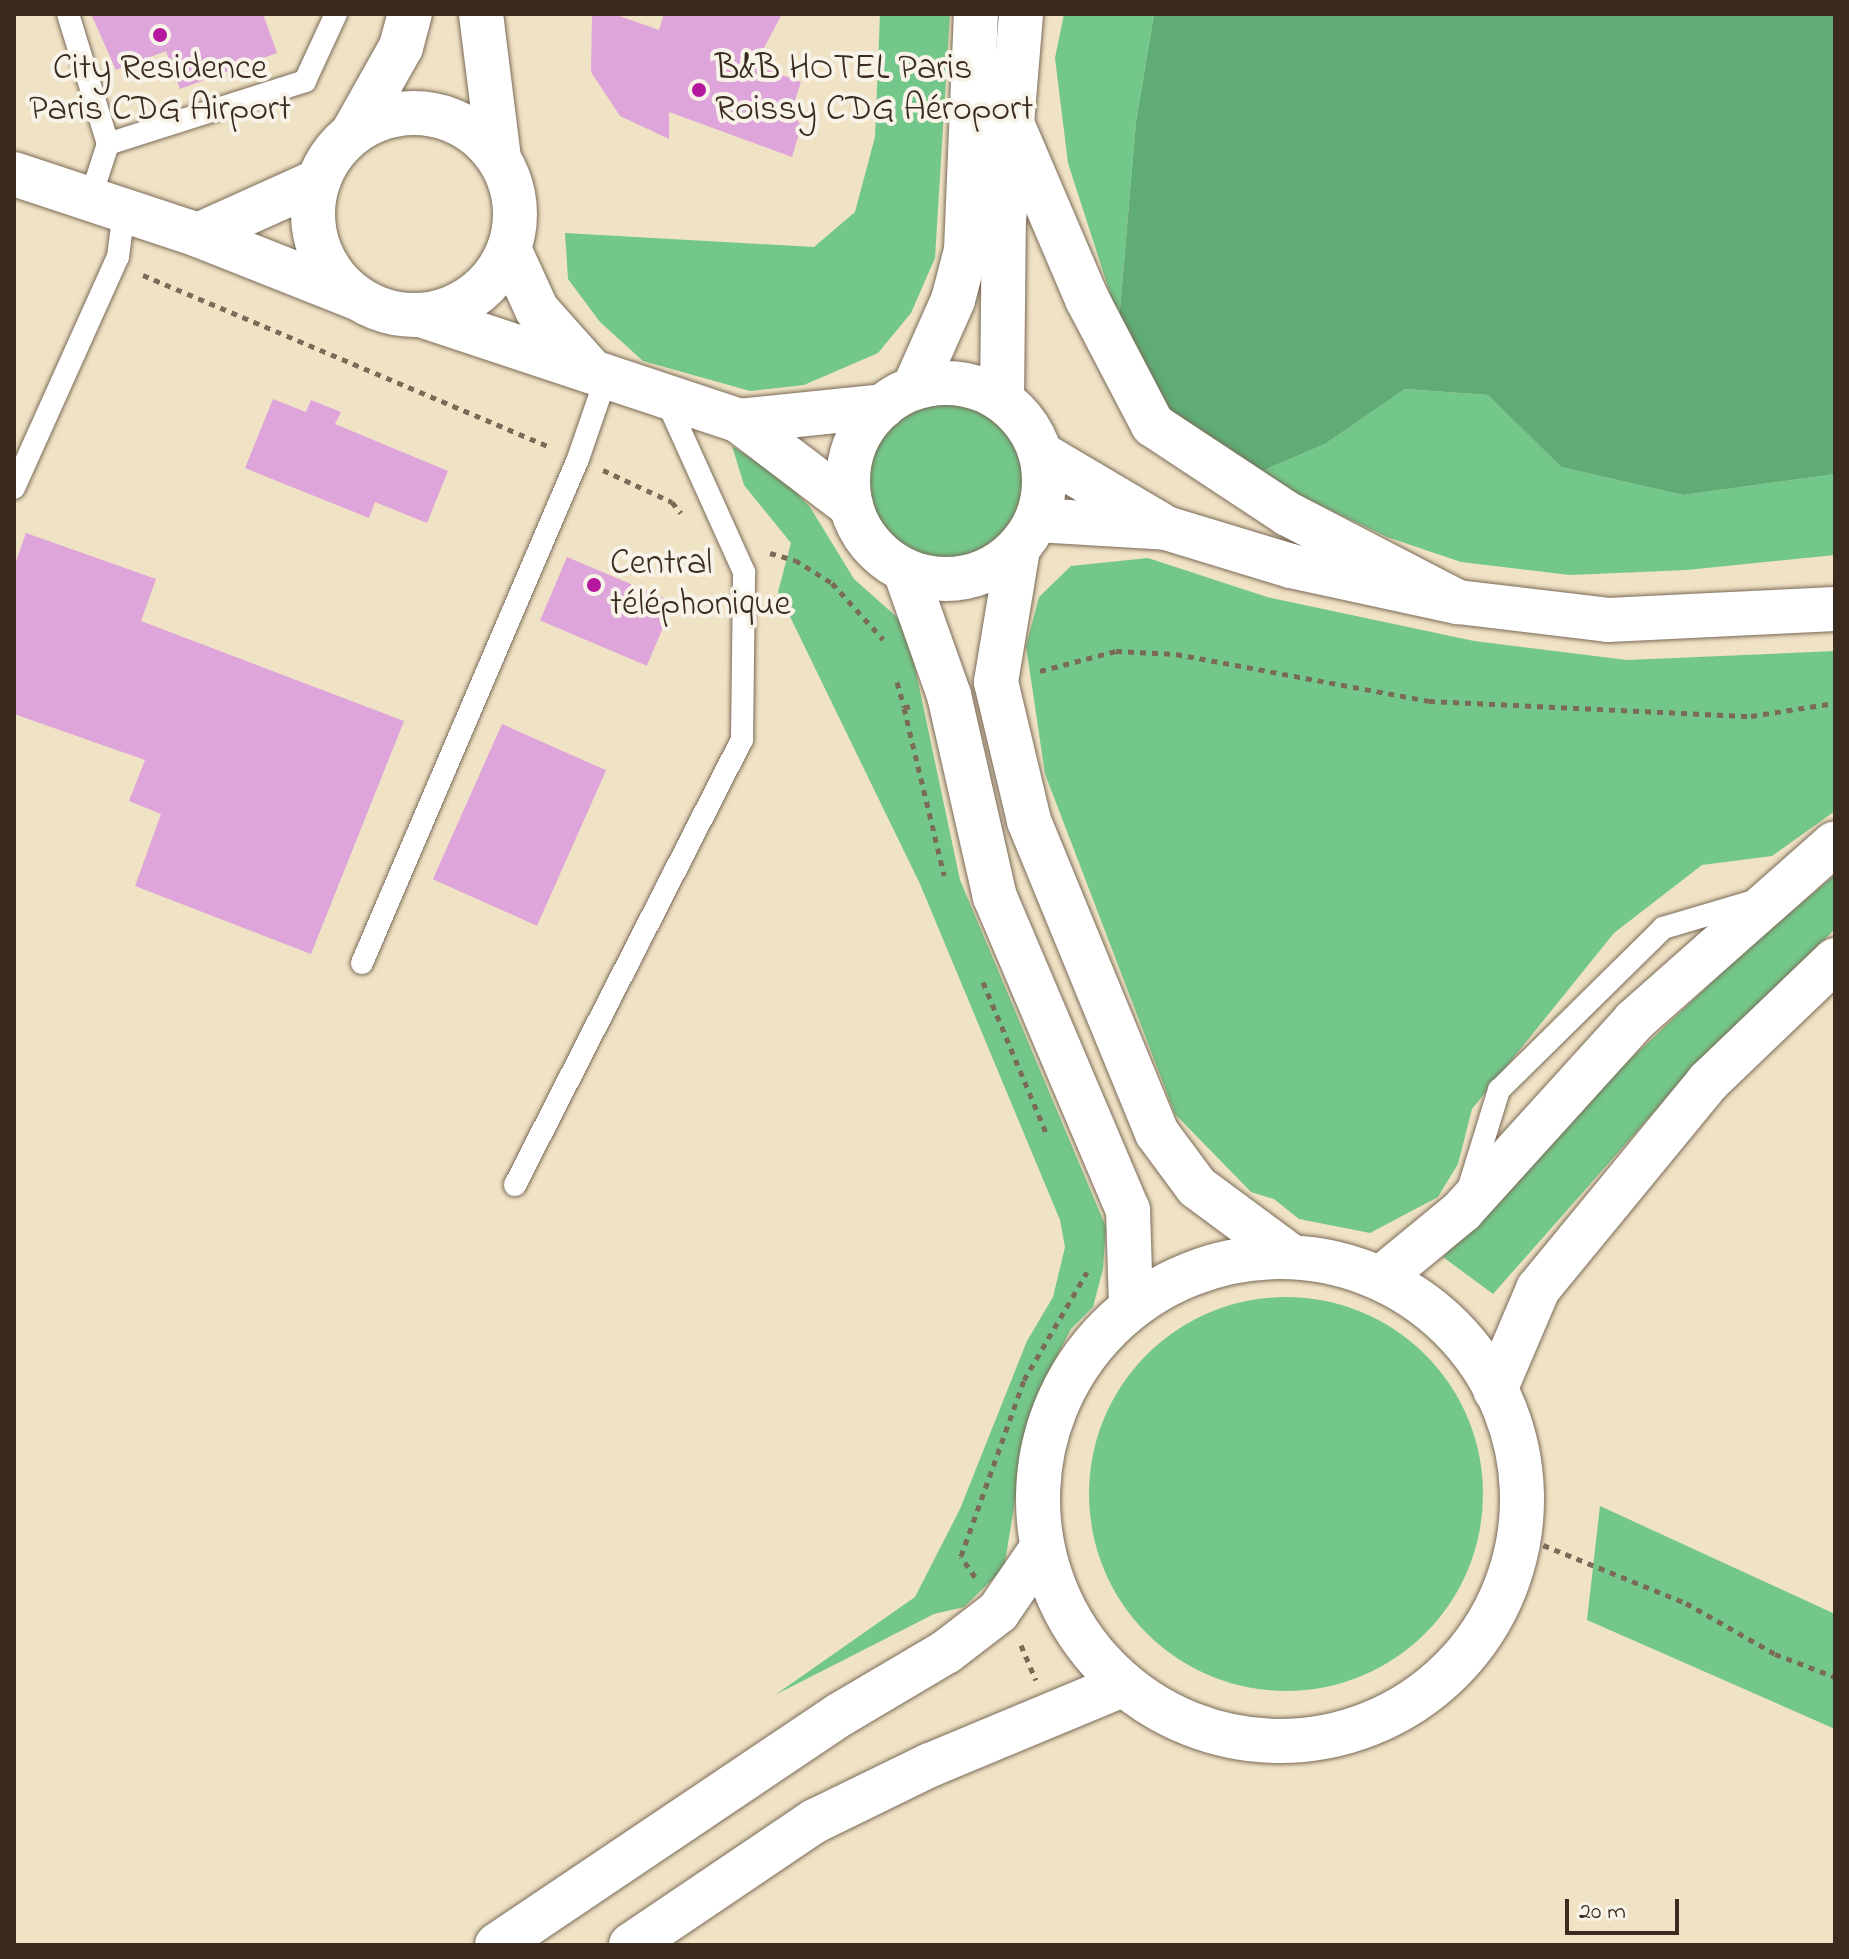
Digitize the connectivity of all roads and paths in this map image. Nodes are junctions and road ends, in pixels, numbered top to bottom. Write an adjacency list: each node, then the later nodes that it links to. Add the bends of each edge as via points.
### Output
1 (68, 14): 9 (lane)
2 (336, 14): 9 (lane, via 305,81)
3 (410, 14): 8 (main road, via 401,47)
4 (481, 14): 10 (main road)
5 (976, 14): 21 (main road, via 966,250 953,300)
6 (1021, 14): 7 (main road)
7 (1011, 121): 22 (main road); 33 (main road, via 1087,299 1153,425 1288,514)
8 (352, 134): 10 (main road, via 382,118 426,114 477,134); 12 (main road)
9 (108, 144): 13 (lane)
10 (499, 159): 15 (main road, via 511,187 515,218)
11 (14, 174): 13 (main road)
12 (318, 181): 14 (main road); 17 (main road, via 313,213 318,246 333,275)
13 (107, 205): 14 (main road); 16 (lane)
14 (198, 235): 17 (main road)
15 (509, 249): 18 (main road, via 475,295 449,309); 19 (main road, via 537,310)
16 (118, 257): 25 (path, via 147,279); 26 (lane)
17 (357, 298): 18 (main road, via 388,312)
18 (421, 315): 19 (main road)
19 (598, 372): 20 (main road); 25 (lane)
20 (663, 392): 23 (main road); 45 (lane, via 744,572 742,740)
21 (898, 397): 22 (main road, via 944,383 974,387); 23 (main road); 27 (main road, via 853,452)
22 (1002, 400): 24 (main road, via 1019,414)
23 (739, 421): 27 (main road)
24 (1041, 454): 29 (main road); 30 (main road, via 1045,487)
25 (578, 459): 28 (path, via 672,502); 42 (lane)
26 (14, 488)
27 (851, 506): 32 (main road, via 865,537)
28 (689, 521)
29 (1166, 528): 30 (main road); 33 (main road, via 1291,566)
30 (1028, 535): 32 (main road, via 994,568 965,578 934,579); 36 (main road)
31 (754, 549): 35 (path, via 795,560 832,583)
32 (905, 571): 37 (main road)
33 (1458, 602): 34 (main road, via 1608,620)
34 (1835, 609)
35 (886, 643)
36 (996, 682): 38 (path, via 1116,651 1176,654 1429,701 1751,716); 46 (main road, via 1029,821 1157,1133 1197,1187)
37 (949, 695): 40 (path, via 904,708); 49 (main road, via 995,897 1128,1210)
38 (1835, 703)
39 (1835, 843): 48 (main road, via 1634,1021 1462,1211)
40 (948, 885)
41 (1835, 960): 50 (main road, via 1709,1081 1538,1289)
42 (362, 963)
43 (979, 971): 44 (path)
44 (1052, 1145)
45 (515, 1185)
46 (1289, 1255): 48 (main road, via 1337,1262); 49 (main road, via 1206,1267)
47 (1090, 1265): 53 (path, via 1024,1380 961,1556)
48 (1382, 1277): 50 (main road, via 1434,1310 1477,1355)
49 (1131, 1306): 52 (main road, via 1084,1355 1052,1415 1037,1481)
50 (1495, 1390): 51 (main road, via 1523,1472)
51 (1521, 1536): 54 (path, via 1686,1603 1775,1654); 55 (main road, via 1498,1608 1462,1658 1393,1716 1321,1740 1244,1741 1172,1718)
52 (1042, 1548): 53 (main road); 55 (main road, via 1067,1616)
53 (998, 1612): 56 (path, via 1016,1632); 57 (main road, via 946,1652 841,1714)
54 (1835, 1677)
55 (1120, 1686): 56 (main road)
56 (1050, 1718): 58 (main road, via 930,1765 815,1821)
57 (497, 1945)
58 (631, 1945)

